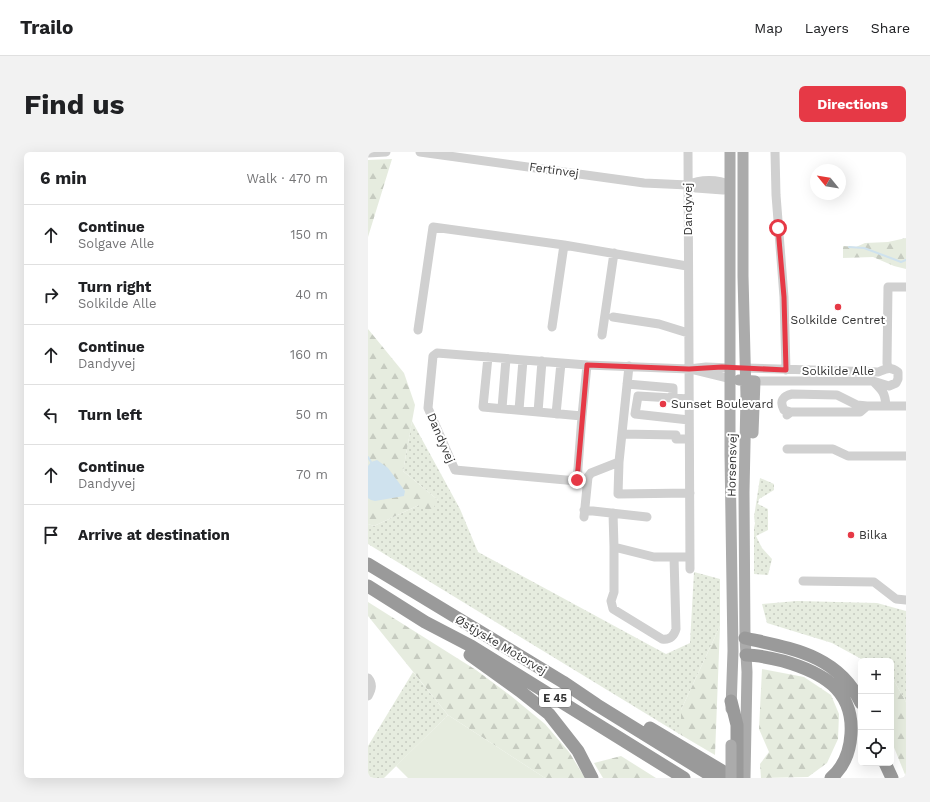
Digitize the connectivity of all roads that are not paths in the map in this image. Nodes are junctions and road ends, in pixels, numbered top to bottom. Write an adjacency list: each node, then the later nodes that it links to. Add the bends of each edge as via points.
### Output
1 (386, 152): 8 (street)
2 (420, 152): 10 (street, Fertinvej, via 644,182)
3 (688, 152): 10 (street, Dandyvej)
4 (724, 152): 9 (main road)
5 (730, 152): 9 (main road)
6 (743, 152): 11 (main road, Horsensvej)
7 (775, 152): 31 (street)
8 (368, 153)
9 (726, 184): 10 (street, Fertinvej, via 723,190); 11 (main road); 15 (main road, via 736,190 738,198 738,256); 32 (main road, via 730,299 736,318 737,356)
10 (688, 185): 14 (street, Dandyvej)
11 (743, 185): 15 (main road, Horsensvej)
12 (564, 245): 13 (street); 18 (street); 19 (street, via 433,226)
13 (614, 253): 14 (street); 21 (street)
14 (687, 266): 20 (street, Dandyvej)
15 (743, 276): 32 (main road, Horsensvej)
16 (906, 287): 29 (street, via 888,287)
17 (613, 317): 20 (street, via 659,324)
18 (552, 327)
19 (418, 330)
20 (688, 333): 30 (street, Dandyvej)
21 (602, 335)
22 (488, 357): 23 (street, Dandyvej); 41 (street, via 483,407); 45 (street, Dandyvej, via 437,353 432,356 428,408 455,470 577,480)
23 (506, 358): 24 (street, Dandyvej); 41 (street)
24 (524, 360): 25 (street, Dandyvej); 42 (street)
25 (542, 361): 26 (street, Dandyvej); 43 (street)
26 (561, 363): 27 (street, Dandyvej); 44 (street)
27 (587, 365): 28 (street, Dandyvej); 45 (street)
28 (629, 366): 30 (street, Dandyvej); 35 (street)
29 (888, 368): 31 (street, Solkilde Alle, via 878,372); 33 (street, Solkilde Alle, via 892,368)
30 (689, 369): 32 (street, Dandyvej); 37 (street, Dandyvej)
31 (786, 370): 32 (street, Solkilde Alle)
32 (741, 375): 34 (street, Solkilde Alle); 52 (main road, Horsensvej); 52 (main road, via 750,476); 65 (main road, Horsensvej, via 730,454 732,567)
33 (900, 377): 34 (street, Solkilde Alle, via 885,385); 39 (street)
34 (873, 381): 39 (street, via 883,391)
35 (627, 384): 36 (street, via 673,388); 47 (street)
36 (673, 398): 37 (street); 46 (street, via 638,396 635,414)
37 (689, 399): 46 (street, Dandyvej)
38 (867, 406): 38 (street, via 860,412 789,414 782,404 783,399 792,394 837,395 857,405); 39 (street)
39 (888, 406): 40 (street)
40 (906, 406)
41 (502, 408): 42 (street)
42 (519, 410): 43 (street)
43 (538, 412): 44 (street)
44 (556, 414): 45 (street)
45 (582, 416)
46 (689, 420): 48 (street, Dandyvej)
47 (622, 434): 48 (street, via 676,435 676,438); 51 (street)
48 (689, 439): 53 (street, Dandyvej)
49 (787, 449): 50 (street, via 833,449 848,456)
50 (906, 456)
51 (619, 462): 53 (street, via 618,494); 54 (street, via 591,472 588,477 584,514)
52 (744, 492): 65 (main road, Horsensvej)
53 (690, 493): 57 (street, Dandyvej)
54 (613, 513): 55 (street); 56 (street)
55 (647, 517)
56 (614, 547): 58 (street, via 654,557); 58 (street, via 614,592 610,601 613,609 662,640 671,638 676,629)
57 (690, 556): 58 (street); 60 (street, Dandyvej)
58 (674, 557)
59 (368, 564): 68 (highway, Østjyske Motorvej / E 45)
60 (690, 569)
61 (803, 581): 63 (street, via 874,582 896,599)
62 (368, 586): 64 (highway, Østjyske Motorvej / E 45)
63 (906, 600)
64 (425, 622): 74 (highway, via 549,714 578,752); 75 (highway, Østjyske Motorvej / E 45, via 471,646)
65 (739, 644): 66 (main road, Horsensvej); 70 (highway, via 800,652 827,664 844,677); 71 (main road, Horsensvej)
66 (746, 655): 72 (main road, Horsensvej); 80 (highway, via 764,656 809,670 828,679 840,692 849,709 852,726 851,744 845,760)
67 (368, 678): 69 (street, via 372,683 372,690)
68 (563, 682): 76 (highway, Østjyske Motorvej / E 45); 78 (highway, via 600,699)
69 (368, 696)
70 (858, 698)
71 (732, 701): 72 (highway, via 737,725)
72 (737, 748): 77 (main road, Horsensvej, bridge); 78 (highway); 79 (main road, Horsensvej)
73 (886, 766): 81 (highway)
74 (592, 778)
75 (684, 778)
76 (715, 778)
77 (730, 778)
78 (735, 778)
79 (745, 778)
80 (831, 778)
81 (892, 778)

